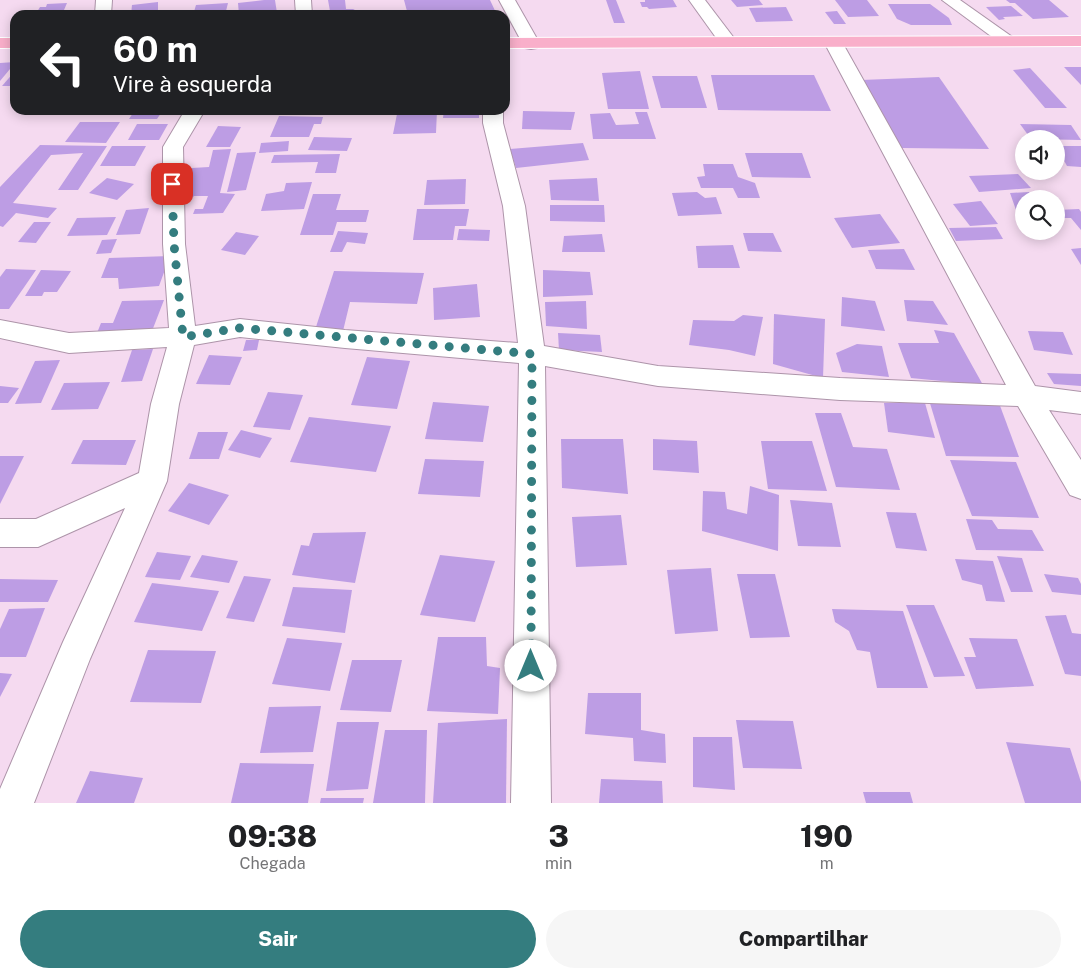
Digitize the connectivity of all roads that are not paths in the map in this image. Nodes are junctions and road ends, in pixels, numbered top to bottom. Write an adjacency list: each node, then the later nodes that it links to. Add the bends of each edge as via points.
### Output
1 (507, 0): 9 (street)
2 (697, 0): 6 (street)
3 (950, 0): 4 (street)
4 (1009, 41): 5 (main road); 7 (main road)
5 (1081, 41)
6 (728, 42): 7 (main road); 9 (main road)
7 (833, 42): 15 (street)
8 (510, 43): 9 (main road)
9 (531, 44)
10 (192, 115): 13 (street, via 173,147 174,244)
11 (494, 115): 14 (street, via 514,206)
12 (0, 329): 13 (street, via 69,343)
13 (183, 337): 14 (street, via 240,328); 17 (street, via 165,404)
14 (532, 354): 15 (street, via 658,376 840,389); 21 (street)
15 (1026, 396): 16 (street); 18 (street)
16 (1081, 403)
17 (152, 481): 19 (street, via 38,533); 20 (street, via 75,654)
18 (1081, 486)
19 (0, 533)
20 (14, 803)
21 (531, 803)

